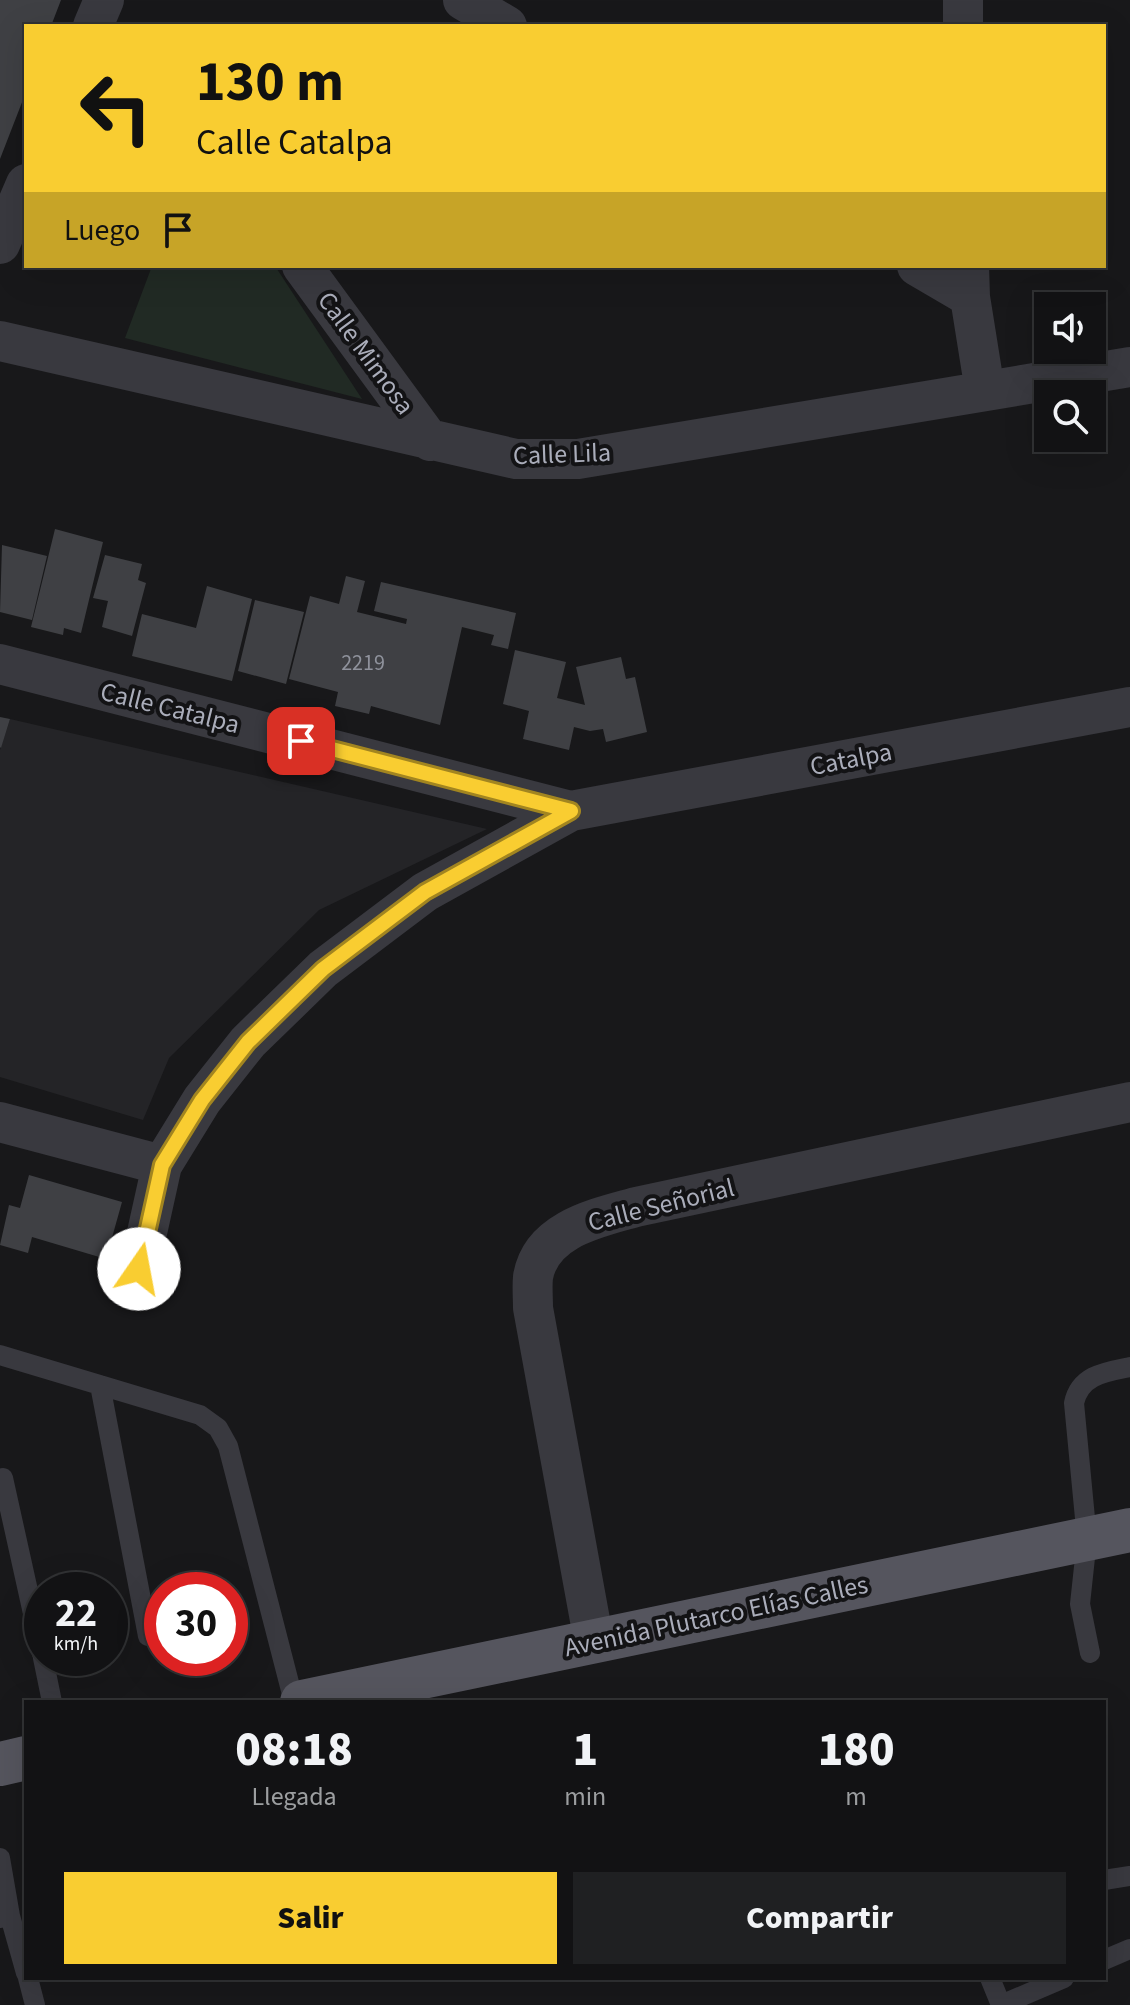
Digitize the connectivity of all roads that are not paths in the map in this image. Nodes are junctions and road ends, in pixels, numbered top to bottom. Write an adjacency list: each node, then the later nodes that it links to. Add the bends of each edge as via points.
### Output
1 (104, 0): 4 (street)
2 (463, 0): 5 (street)
3 (963, 0): 6 (street)
4 (94, 24)
5 (504, 24)
6 (963, 24)
7 (24, 189): 8 (street)
8 (0, 244)
9 (303, 268): 15 (street, Calle Mimosa)
10 (924, 268): 11 (street)
11 (970, 282): 14 (street)
12 (0, 341): 15 (street, Calle Lila)
13 (1130, 367): 14 (street, Calle Lila)
14 (985, 391): 15 (street, Calle Lila, via 578,459 516,459)
15 (430, 441)
16 (0, 664): 18 (street, Calle Catalpa)
17 (1130, 707): 18 (street, Catalpa)
18 (571, 811): 21 (street, via 425,892 323,969 248,1042 202,1100)
19 (1130, 1102): 31 (street, Calle Señorial, via 636,1207 588,1220 557,1237 541,1255 533,1276 533,1308)
20 (0, 1122): 21 (street)
21 (162, 1165): 22 (street)
22 (139, 1269)
23 (0, 1355): 25 (lane)
24 (1130, 1367): 28 (lane, via 1086,1379 1077,1389)
25 (100, 1385): 30 (lane); 35 (lane, via 200,1415 218,1428 239,1484)
26 (3, 1478): 29 (lane)
27 (1130, 1530): 28 (main road, Avenida Plutarco Elías Calles)
28 (1087, 1539): 31 (main road, Avenida Plutarco Elías Calles); 32 (lane, via 1080,1604)
29 (24, 1574)
30 (144, 1615)
31 (594, 1642): 36 (main road, Avenida Plutarco Elías Calles)
32 (1090, 1653)
33 (46, 1676): 34 (lane)
34 (52, 1700)
35 (293, 1700)
36 (312, 1700)
37 (24, 1758): 38 (main road)
38 (0, 1764)
39 (0, 1858): 42 (lane)
40 (1130, 1876): 41 (lane)
41 (1106, 1880)
42 (5, 1917): 45 (lane)
43 (1130, 1949): 44 (lane)
44 (1106, 1959)
45 (24, 1967)
46 (28, 1980): 49 (lane)
47 (991, 1980): 50 (lane)
48 (1059, 1980): 50 (lane)
49 (35, 2005)
50 (1001, 2005)

